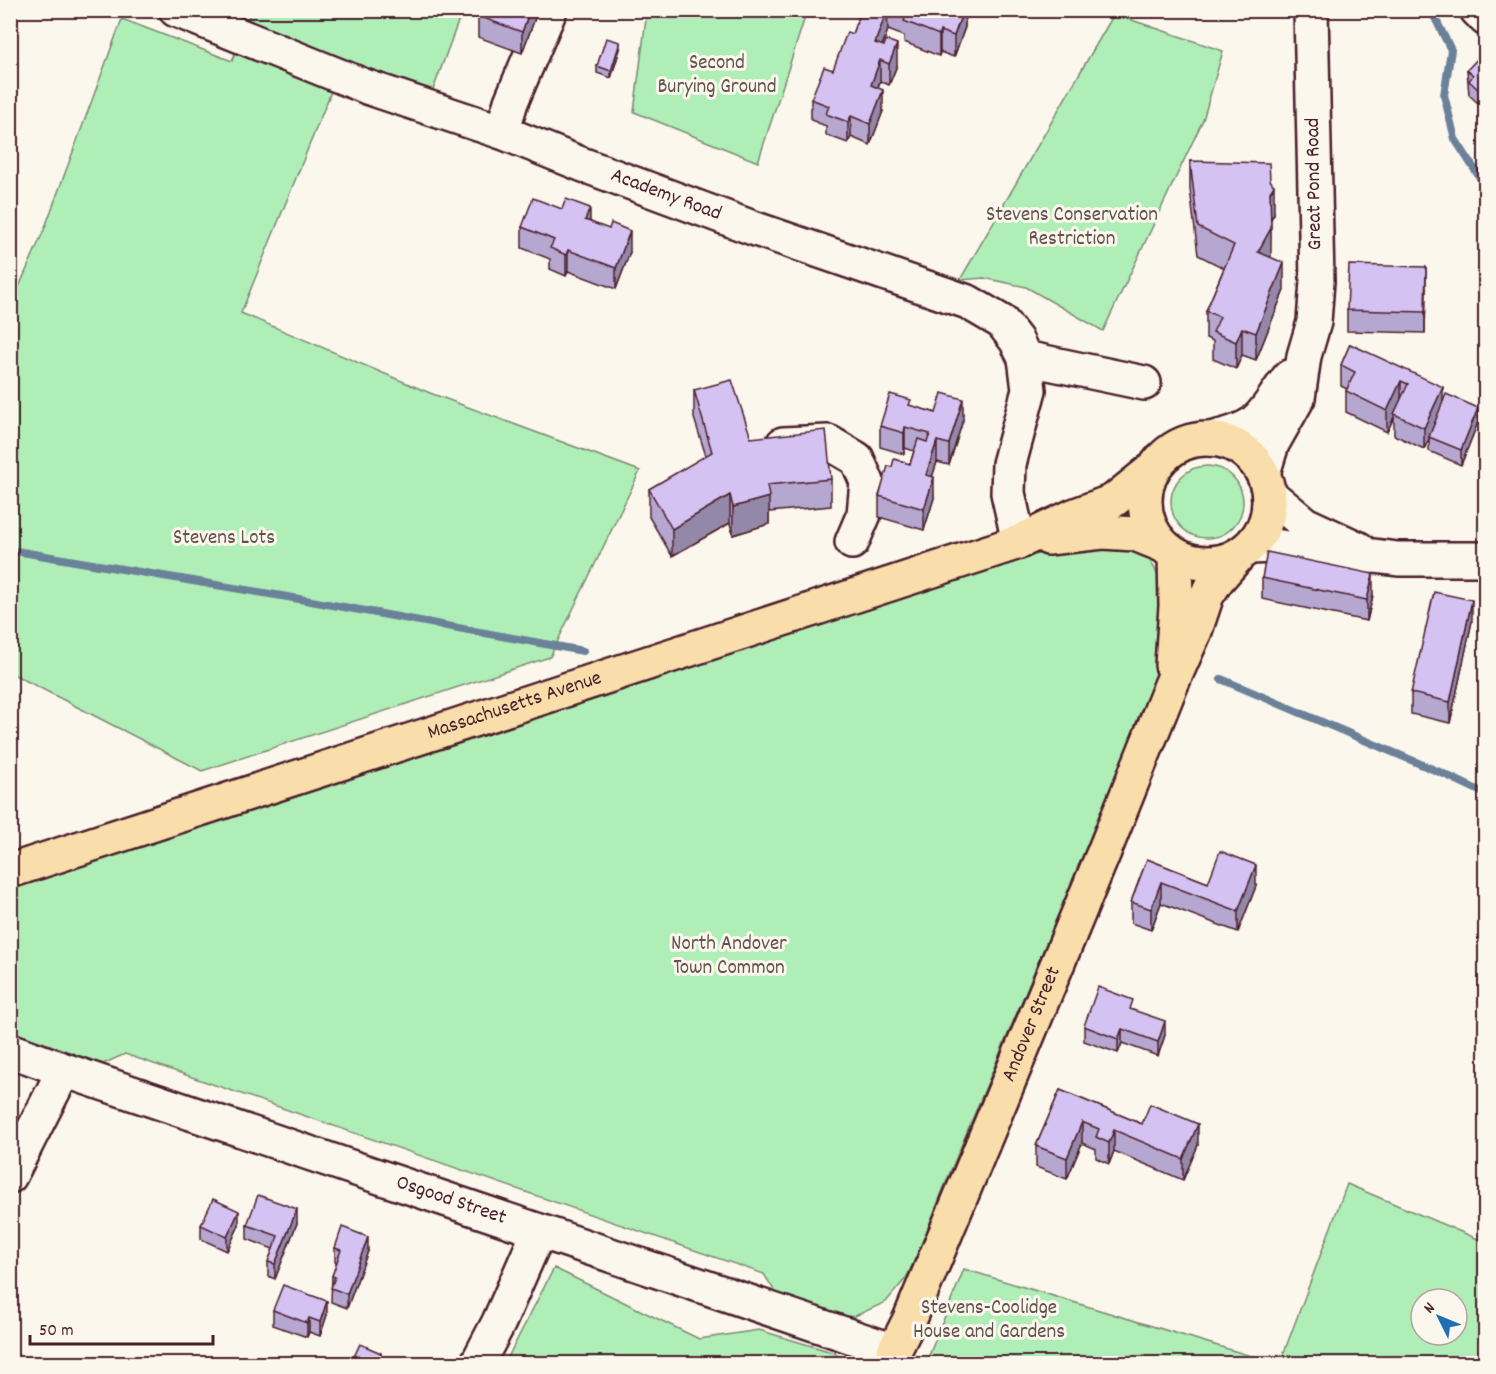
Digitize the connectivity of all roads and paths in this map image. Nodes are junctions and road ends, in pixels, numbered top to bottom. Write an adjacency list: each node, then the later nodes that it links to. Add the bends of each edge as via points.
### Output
1 (550, 10): 6 (street)
2 (1311, 10): 7 (street, Great Pond Road, via 1317,281 1314,322)
3 (1477, 10): 5 (street)
4 (187, 13): 6 (street, Academy Road, via 367,87)
5 (1485, 19)
6 (502, 132): 8 (street, Academy Road, via 753,228 968,302 1002,322)
7 (1304, 356): 10 (street, Great Pond Road, via 1272,404 1251,426); 13 (street, Great Pond Road, via 1298,398 1272,444)
8 (1025, 358): 9 (street); 15 (street, via 1029,390 1009,464 1008,493)
9 (1144, 383)
10 (1210, 439): 12 (main road, via 1190,441 1172,449); 13 (main road, via 1241,449 1254,460)
11 (758, 445): 14 (street, via 828,442 857,459 867,482 864,514)
12 (1154, 468): 15 (main road, Massachusetts Avenue, via 1113,501); 16 (main road, via 1144,500 1146,517 1152,532)
13 (1266, 483): 17 (main road, via 1268,513 1262,532); 18 (street, via 1305,524)
14 (852, 542)
15 (1019, 542): 16 (main road, Massachusetts Avenue, via 1103,532 1135,534); 21 (main road, Massachusetts Avenue)
16 (1168, 550): 17 (main road, via 1190,562 1206,564 1223,562); 20 (main road, Andover Street, via 1176,606)
17 (1244, 551): 18 (street, via 1275,546 1340,558); 20 (main road, Andover Street, via 1207,595)
18 (1374, 556): 19 (street)
19 (1485, 559)
20 (1171, 685): 26 (main road, Andover Street)
21 (10, 871)
22 (10, 1050): 23 (street, Osgood Street)
23 (64, 1070): 24 (street); 25 (street, Osgood Street)
24 (10, 1176)
25 (539, 1231): 26 (street, Osgood Street); 27 (street)
26 (892, 1357)
27 (477, 1364)

